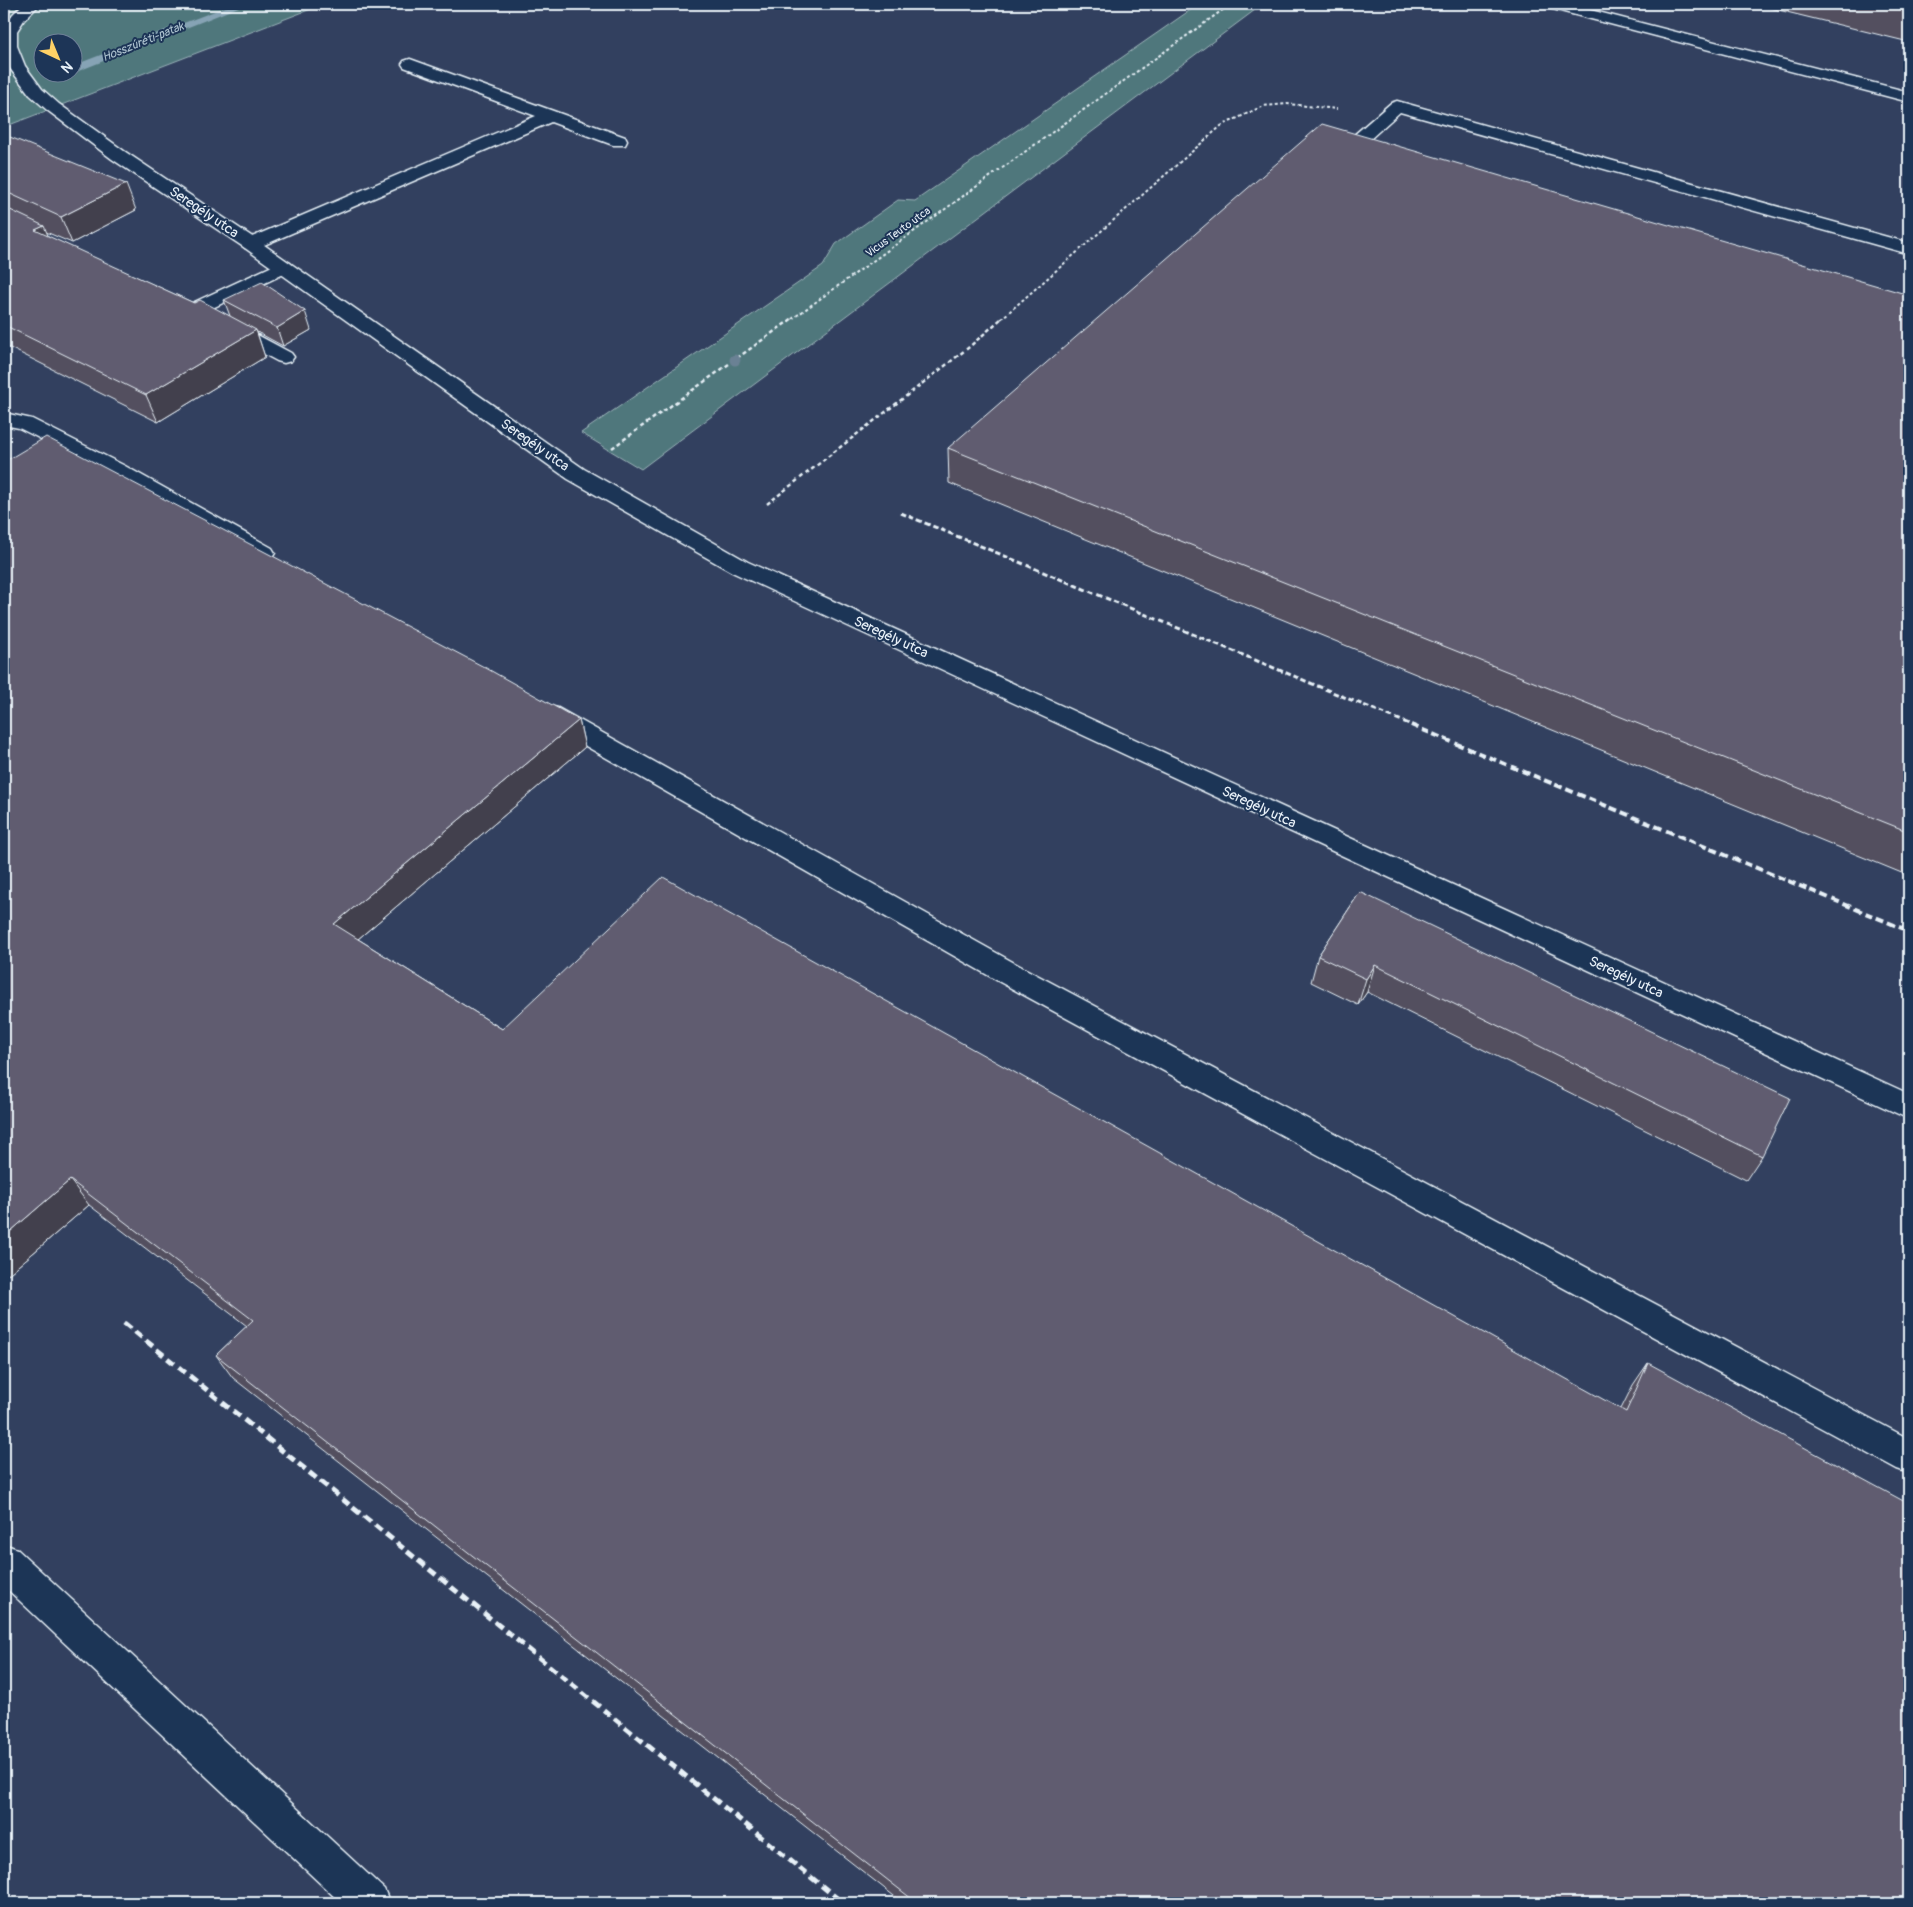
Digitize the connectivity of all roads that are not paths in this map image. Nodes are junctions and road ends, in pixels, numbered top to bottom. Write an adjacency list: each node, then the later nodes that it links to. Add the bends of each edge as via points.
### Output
1 (32, 4): 8 (street, Seregély utca, via 9,31 9,46 17,67 36,92 118,155)
2 (1550, 4): 4 (street)
3 (410, 64): 5 (street)
4 (1909, 96)
5 (551, 116): 6 (street); 8 (street)
6 (620, 141)
7 (1352, 146): 9 (street, via 1398,106)
8 (252, 244): 10 (street, Seregély utca)
9 (1909, 249)
10 (283, 267): 12 (street); 17 (street, Seregély utca, via 576,474 740,567)
11 (177, 301): 12 (street)
12 (195, 310): 13 (street)
13 (284, 357)
14 (4, 419): 15 (street, via 25,423 118,470)
15 (282, 563)
16 (524, 700): 18 (street, via 1008,973)
17 (1909, 1107)
18 (1909, 1457)
19 (4, 1562): 20 (street)
20 (370, 1903)

